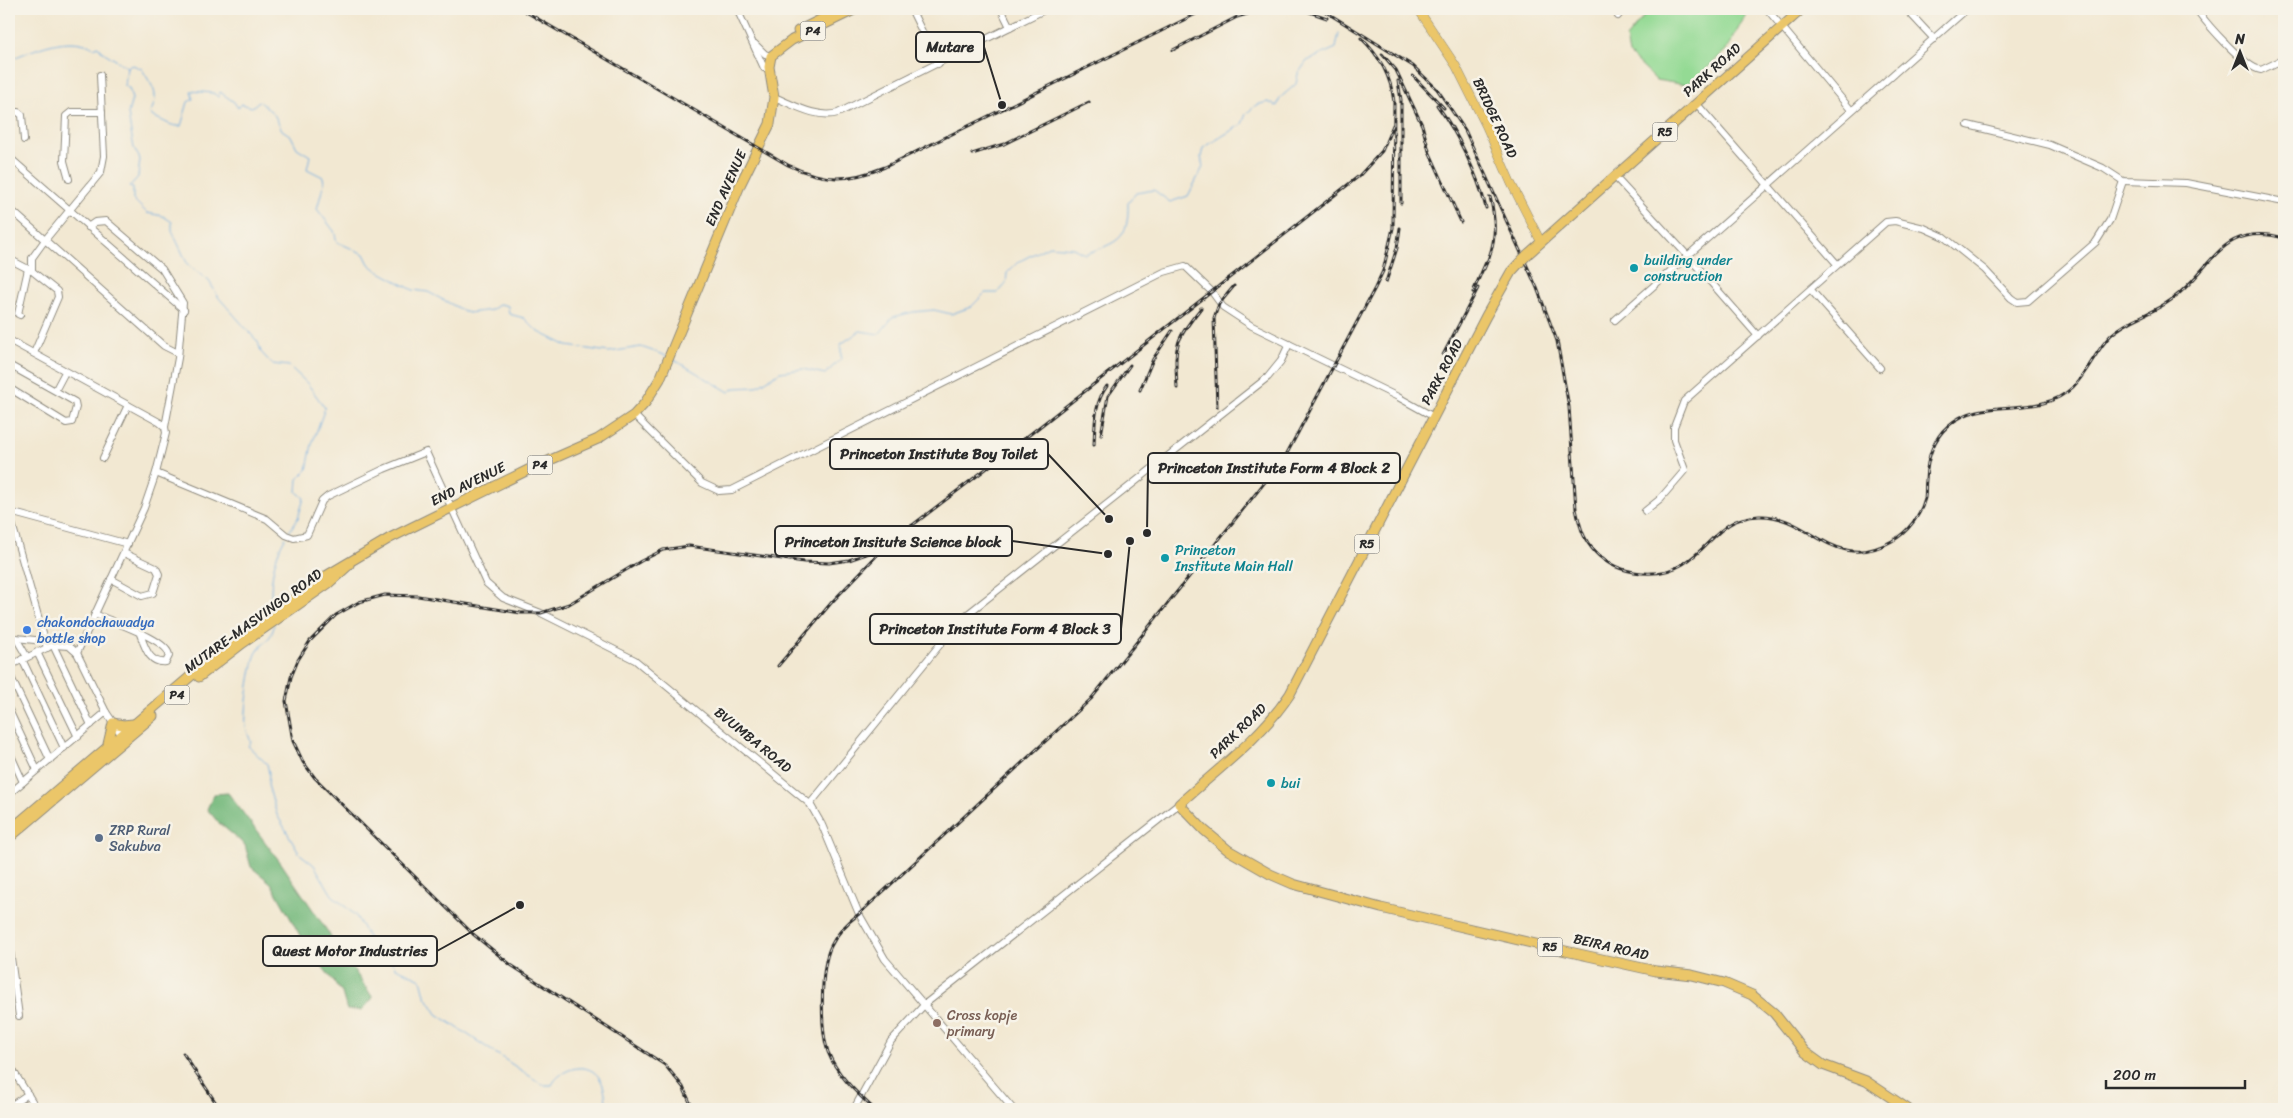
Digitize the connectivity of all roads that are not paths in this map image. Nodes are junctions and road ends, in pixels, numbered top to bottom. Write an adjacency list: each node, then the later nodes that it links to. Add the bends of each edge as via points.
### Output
1 (737, 9): 18 (street, END AVENUE)
2 (842, 9): 14 (highway, P4)
3 (856, 9): 20 (highway, P4)
4 (911, 9): 22 (street)
5 (1001, 9): 16 (street)
6 (1046, 9): 16 (street)
7 (1418, 9): 42 (main road, BRIDGE ROAD, via 1456,66)
8 (1623, 9): 15 (street)
9 (1767, 9): 17 (street)
10 (1802, 9): 17 (highway, PARK ROAD / R5)
11 (1906, 9): 19 (street)
12 (1967, 9): 19 (street)
13 (2196, 9): 21 (street, via 2251,67 2261,70)
14 (826, 12): 20 (highway, P4, via 777,42)
15 (1618, 16)
16 (1010, 27): 22 (street)
17 (1781, 27): 26 (highway, PARK ROAD / R5); 27 (street)
18 (750, 39): 20 (street, END AVENUE); 23 (street, END AVENUE)
19 (1934, 39): 27 (street)
20 (768, 55): 23 (highway, END AVENUE / P4); 25 (highway, END AVENUE / P4)
21 (2284, 59)
22 (938, 64): 25 (street, via 829,116)
23 (764, 68): 51 (highway, END AVENUE / P4, via 770,102 766,121 727,203)
24 (100, 75): 29 (street)
25 (774, 97): 51 (highway, END AVENUE / P4, via 770,124 741,183)
26 (1696, 103): 33 (highway, PARK ROAD / R5); 36 (street)
27 (1851, 110): 36 (street)
28 (9, 112): 31 (street, via 22,115)
29 (102, 112): 34 (street, via 71,112 66,116 64,161); 39 (street, via 104,156 101,172)
30 (1968, 125): 35 (street, via 2050,145 2103,168)
31 (24, 140)
32 (9, 157): 39 (street)
33 (1615, 177): 42 (highway, PARK ROAD / R5); 43 (street)
34 (70, 179)
35 (2124, 181): 37 (street, via 2186,184); 45 (street, via 2110,220 2096,242 2028,301 2017,302 2011,298 1985,270 1944,237 1896,221 1886,222)
36 (1768, 183): 43 (street); 45 (street)
37 (2284, 202)
38 (9, 208): 41 (street)
39 (69, 211): 40 (street); 41 (street)
40 (88, 227): 48 (street); 48 (street, via 95,222 106,221 162,269)
41 (44, 240): 46 (street, via 32,258); 56 (street, via 164,346)
42 (1541, 242): 64 (highway, PARK ROAD / R5, via 1507,279)
43 (1688, 255): 50 (street); 52 (street)
44 (9, 259): 46 (street)
45 (1837, 264): 47 (street)
46 (30, 270): 49 (street); 55 (street, via 53,286 58,294)
47 (1811, 290): 52 (street); 58 (street)
48 (184, 310): 56 (street)
49 (20, 315)
50 (1615, 320)
51 (679, 333): 63 (highway, END AVENUE / P4, via 653,392)
52 (1758, 336): 69 (street, via 1684,401 1674,427 1674,440 1685,470)
53 (9, 340): 55 (street)
54 (1289, 344): 63 (street, via 1223,307 1190,269 1180,266 732,490 719,491 702,483); 64 (street); 101 (street, via 1268,377 960,620)
55 (34, 353): 59 (street)
56 (178, 353): 65 (street)
57 (9, 365): 61 (street)
58 (1880, 368)
59 (65, 372): 61 (street); 62 (street)
60 (9, 388): 61 (street, via 71,423 76,403)
61 (56, 389)
62 (128, 405): 65 (street); 66 (street)
63 (634, 415): 68 (highway, END AVENUE / P4, via 598,439)
64 (1434, 417): 102 (highway, PARK ROAD / R5, via 1281,707 1260,732)
65 (164, 427): 67 (street, via 166,439)
66 (102, 458)
67 (156, 473): 68 (street, BVUMBA ROAD, via 267,519 294,538 307,535 318,508 328,496 426,452); 73 (street)
68 (452, 507): 72 (highway, END AVENUE / P4); 101 (street, BVUMBA ROAD, via 486,583 497,594 635,660)
69 (1645, 511)
70 (11, 515): 71 (street); 73 (street); 80 (street)
71 (9, 531)
72 (390, 538): 75 (highway, MUTARE-MASVINGO ROAD / P4)
73 (128, 544): 74 (street)
74 (124, 553): 76 (street); 76 (street, via 156,568 159,574 153,593 142,596)
75 (352, 561): 90 (highway, MUTARE-MASVINGO ROAD / P4, via 319,580 239,638); 93 (highway, MUTARE-MASVINGO ROAD / P4, via 341,574 209,669)
76 (111, 579): 77 (street)
77 (94, 614): 78 (street); 83 (street)
78 (140, 634): 78 (street, via 149,636 166,648 169,656 166,662 154,660)
79 (12, 637): 80 (street); 84 (street)
80 (44, 640): 81 (street)
81 (50, 647): 82 (street); 83 (street, via 69,646); 91 (street)
82 (37, 652): 84 (street); 92 (street)
83 (77, 653): 88 (street)
84 (25, 658): 85 (street); 95 (street)
85 (9, 666)
86 (9, 673): 97 (street)
87 (9, 710): 98 (street)
88 (106, 712): 89 (street); 91 (street)
89 (113, 723): 90 (highway); 93 (street); 94 (highway)
90 (133, 724): 93 (highway, MUTARE-MASVINGO ROAD / P4)
91 (91, 725): 92 (street)
92 (78, 737): 95 (street)
93 (123, 737): 94 (highway, MUTARE-MASVINGO ROAD / P4); 104 (highway, MUTARE-MASVINGO ROAD / P4)
94 (107, 747): 103 (highway, MUTARE-MASVINGO ROAD / P4)
95 (64, 748): 97 (street)
96 (9, 751): 99 (street)
97 (50, 760): 98 (street)
98 (37, 770): 99 (street)
99 (23, 782): 100 (street)
100 (9, 793)
101 (810, 804): 106 (street, BVUMBA ROAD, via 874,942)
102 (1179, 804): 106 (street); 114 (highway, BEIRA ROAD / R5, via 1228,850 1293,884 1570,952 1724,983 1752,995 1774,1013 1805,1052 1823,1065 1866,1081)
103 (9, 830)
104 (9, 838)
105 (9, 943): 107 (street)
106 (925, 1004): 112 (street, via 890,1041); 113 (street, BVUMBA ROAD)
107 (19, 1016)
108 (9, 1064): 109 (street)
109 (28, 1094): 110 (street); 111 (street)
110 (9, 1107)
111 (37, 1109)
112 (854, 1109)
113 (1013, 1109)
114 (1908, 1109)

